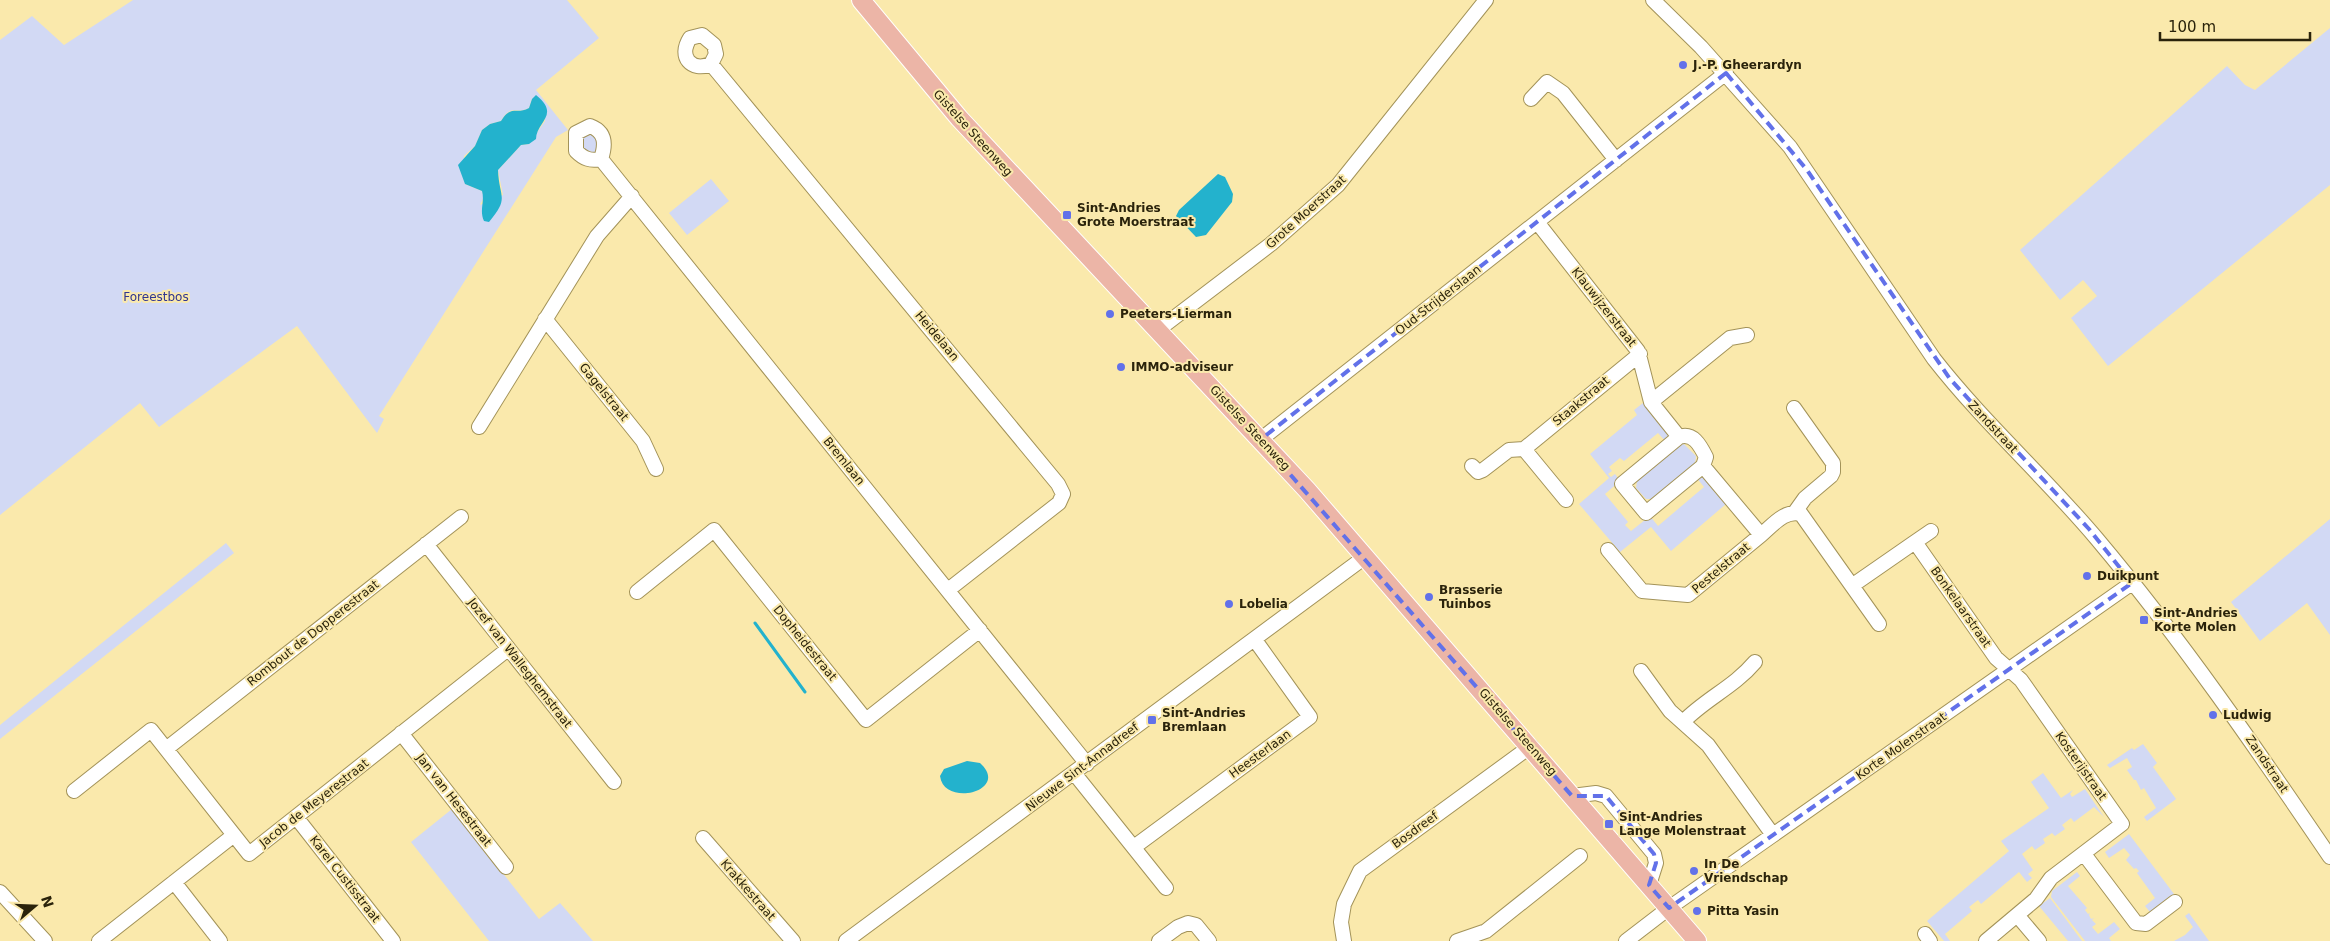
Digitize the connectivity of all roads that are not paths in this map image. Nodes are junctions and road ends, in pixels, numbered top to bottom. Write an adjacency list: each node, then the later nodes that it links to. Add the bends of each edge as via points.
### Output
1 (861, 0): 12 (main road, Gistelse Steenweg, via 959,118)
2 (1486, 0): 12 (street, Grote Moerstraat, via 1338,185 1272,244)
3 (1653, 0): 5 (street, Zandstraat)
4 (711, 64): 35 (street, Heidelaan, via 1058,484 1062,494 1059,503)
5 (1726, 73): 8 (street, Oud-Strijderslaan); 33 (street, Zandstraat, via 1808,170 1902,315 1950,379 2088,529)
6 (1531, 99): 8 (street, via 1547,82 1563,93)
7 (602, 159): 9 (street, Bremlaan)
8 (1616, 160): 10 (street, Oud-Strijderslaan)
9 (632, 196): 11 (street, via 597,236); 35 (street, Bremlaan)
10 (1537, 222): 14 (street, Klauwijzerstraat); 19 (street, Oud-Strijderslaan)
11 (545, 319): 17 (street); 23 (street, Gagelstraat, via 643,441)
12 (1158, 330): 19 (main road, Gistelse Steenweg)
13 (1747, 335): 15 (street, via 1730,338)
14 (1640, 354): 15 (street, Klauwijzerstraat); 20 (street, Staakstraat)
15 (1651, 402): 18 (street, Klauwijzerstraat)
16 (1794, 408): 25 (street, via 1834,468 1831,476 1805,498)
17 (479, 427)
18 (1679, 437): 22 (street, Klauwijzerstraat, via 1693,438 1706,457); 22 (street, via 1622,484 1646,513)
19 (1260, 440): 32 (main road, Gistelse Steenweg)
20 (1524, 449): 21 (street, Staakstraat, via 1509,450 1478,472); 24 (street)
21 (1472, 466)
22 (1703, 466): 28 (street, Klauwijzerstraat)
23 (656, 469)
24 (1566, 500)
25 (1795, 512): 28 (street, via 1785,515); 34 (street, via 1805,518)
26 (461, 517): 30 (street, Rombout de Dopperestraat)
27 (1931, 531): 29 (street)
28 (1761, 535): 31 (street, Pestelstraat, via 1688,595 1642,591)
29 (1915, 542): 34 (street); 42 (street, Bonkelaarstraat, via 1996,658)
30 (426, 544): 40 (street, Jozef van Walleghemstraat); 47 (street, Rombout de Dopperestraat)
31 (1608, 550)
32 (1365, 557): 39 (street, Nieuwe Sint-Annadreef); 46 (main road, Gistelse Steenweg)
33 (2132, 583): 42 (street, Korte Molenstraat); 60 (street, Zandstraat, via 2235,716)
34 (1853, 585): 37 (street)
35 (948, 590): 38 (street, Bremlaan)
36 (636, 592): 38 (street, Dopheidestraat, via 714,530 866,720)
37 (1879, 624)
38 (980, 630): 48 (street, Bremlaan)
39 (1254, 640): 48 (street, Nieuwe Sint-Annadreef); 57 (street, Heesterlaan, via 1310,717)
40 (508, 649): 45 (street, Jacob de Meyerestraat); 50 (street, Jozef van Walleghemstraat)
41 (1755, 662): 44 (street, via 1741,678)
42 (2009, 670): 55 (street, Korte Molenstraat); 58 (street, Kosterijstraat, via 2021,680 2122,824)
43 (1640, 671): 44 (street, via 1670,711)
44 (1683, 722): 55 (street, via 1708,745)
45 (402, 733): 53 (street, Jacob de Meyerestraat); 61 (street, Jan van Hesestraat)
46 (1530, 746): 52 (main road, Gistelse Steenweg); 78 (street, Bosdreef, via 1360,872 1344,904 1341,922)
47 (166, 749): 51 (street, via 151,730); 54 (street)
48 (1087, 764): 49 (street, Nieuwe Sint-Annadreef)
49 (1074, 773): 57 (street); 75 (street, Nieuwe Sint-Annadreef)
50 (614, 782)
51 (74, 791)
52 (1572, 796): 63 (main road, Gistelse Steenweg); 63 (street, via 1596,793 1606,796 1654,854 1656,863)
53 (296, 817): 54 (street, Jacob de Meyerestraat, via 249,854); 73 (street, Karel Custisstraat)
54 (234, 835): 62 (street)
55 (1773, 835): 67 (street, Korte Molenstraat)
56 (703, 838): 74 (street, Krakkestraat)
57 (1134, 847): 64 (street)
58 (2084, 854): 66 (street, via 2136,923 2146,924); 68 (street, Kosterijstraat, via 2052,878 2036,899)
59 (1580, 856): 69 (street)
60 (2330, 857)
61 (506, 866)
62 (174, 882): 71 (street); 72 (street)
63 (1649, 885): 67 (main road, Gistelse Steenweg)
64 (1166, 888)
65 (0, 892): 70 (street)
66 (2175, 902)
67 (1668, 908): 80 (street, Korte Molenstraat); 81 (main road, Gistelse Steenweg)
68 (2017, 915): 82 (street, Kosterijstraat); 83 (street)
69 (1488, 936): 79 (street)
70 (45, 941)
71 (99, 941)
72 (220, 941)
73 (393, 941)
74 (793, 941)
75 (846, 941)
76 (1159, 941): 77 (street, via 1188,923 1196,925)
77 (1209, 941)
78 (1344, 941)
79 (1457, 941)
80 (1626, 941)
81 (1697, 941)
82 (1986, 941)
83 (2039, 941)

